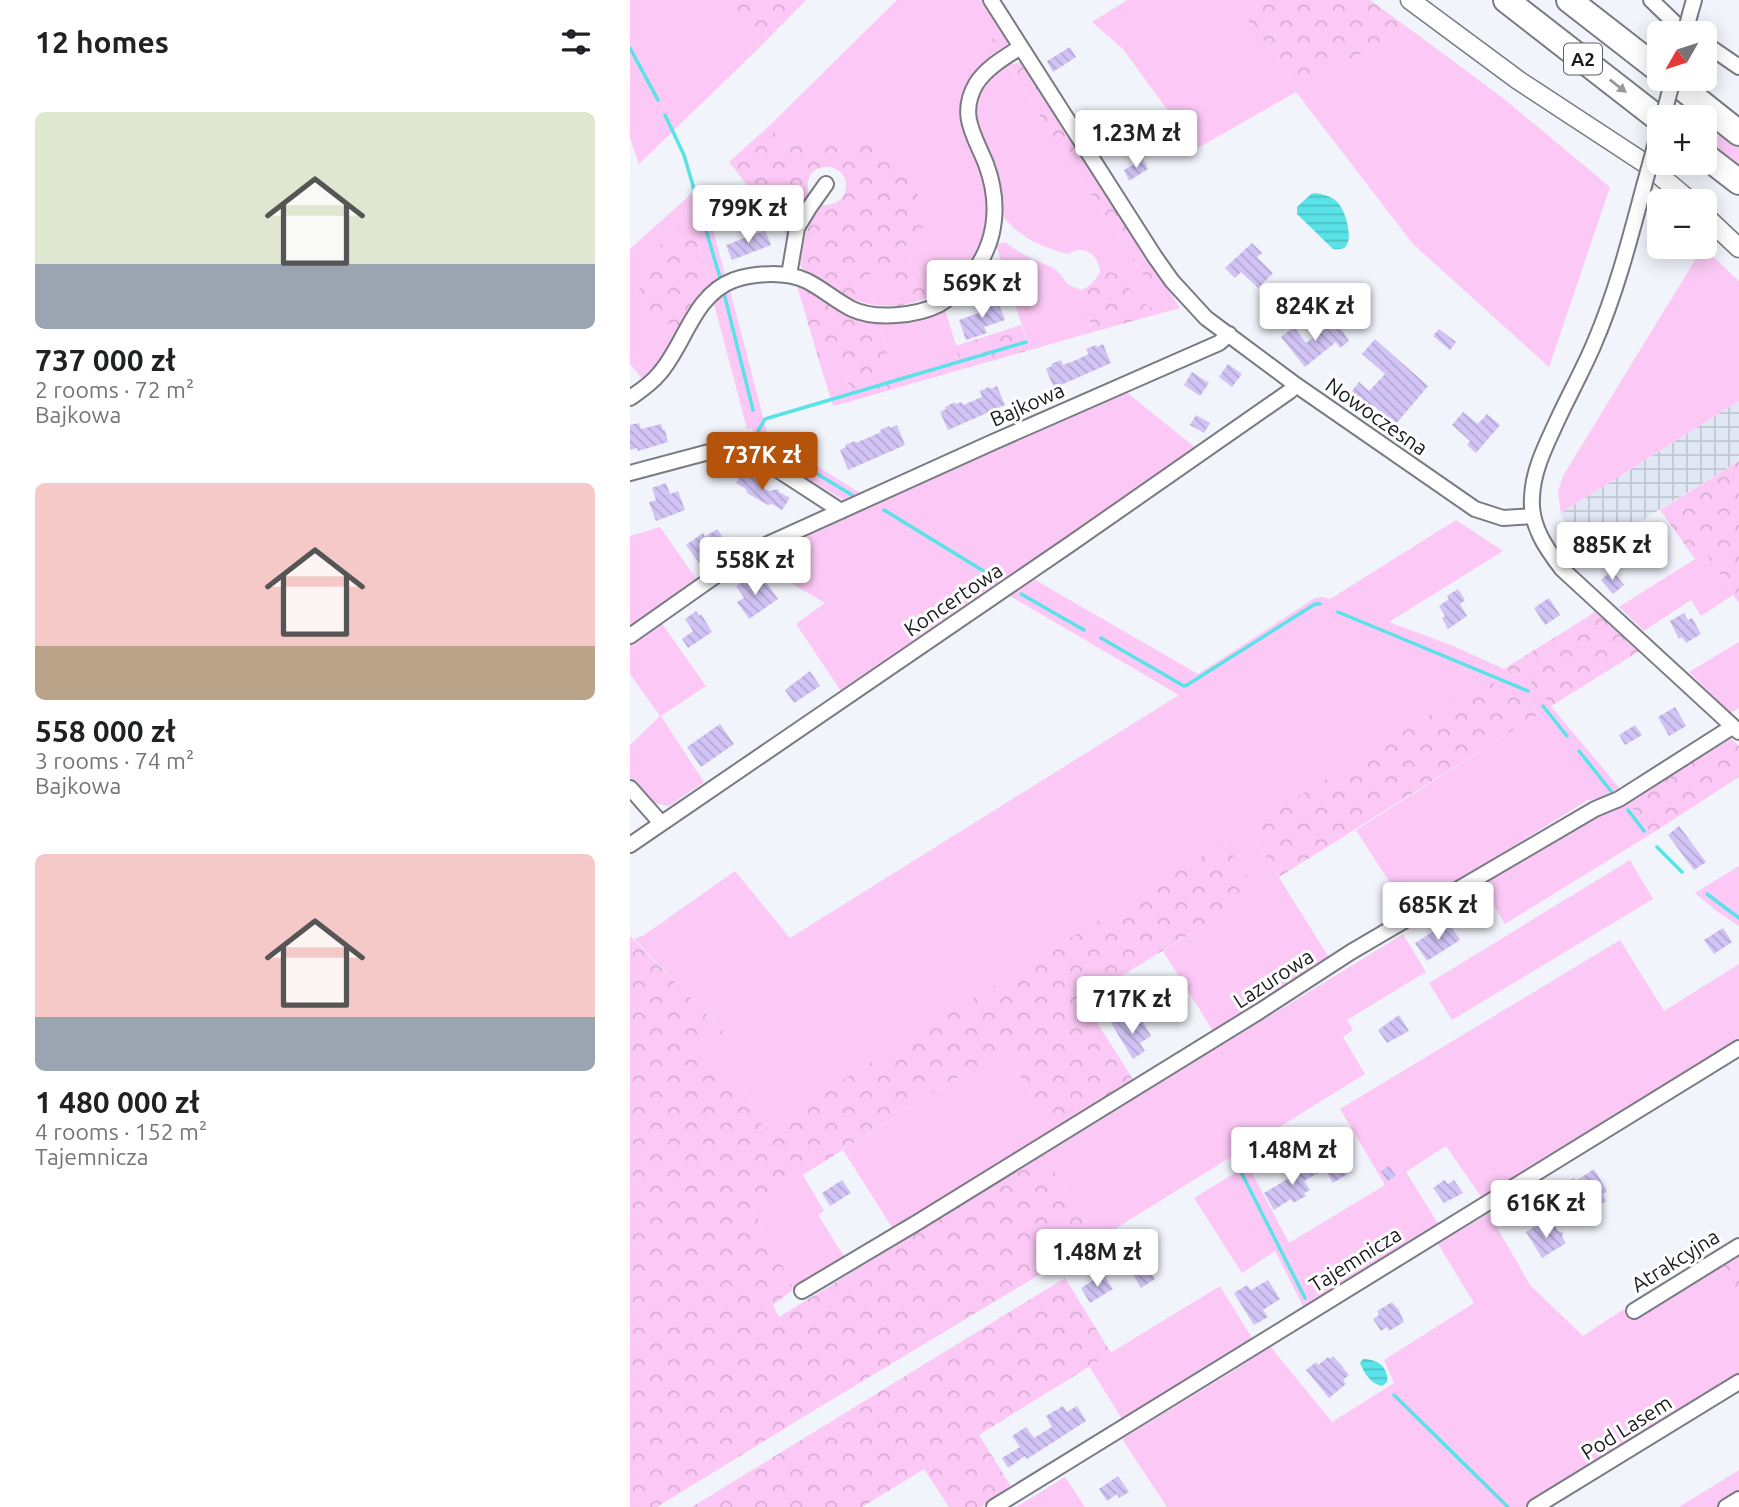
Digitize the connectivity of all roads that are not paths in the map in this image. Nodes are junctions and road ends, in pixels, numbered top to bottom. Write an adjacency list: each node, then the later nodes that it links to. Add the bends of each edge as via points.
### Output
1 (991, 0): 7 (street, Nowoczesna)
2 (1410, 0): 18 (street)
3 (1506, 0): 12 (highway, A2, one-way to 12)
4 (1569, 0): 9 (highway, A2)
5 (1651, 0): 6 (street)
6 (1673, 21)
7 (1021, 47): 21 (street, via 982,77 971,96 967,115 987,167 996,208 988,246 966,281 926,309 867,315); 22 (street, Nowoczesna, via 1172,281 1206,318)
8 (1717, 52): 10 (street)
9 (1647, 61)
10 (1739, 67)
11 (1687, 91): 13 (highway)
12 (1647, 107)
13 (1739, 133)
14 (1717, 165): 16 (highway)
15 (1647, 175): 27 (street, bridge, via 1607,312 1540,458 1532,497)
16 (1739, 182)
17 (826, 184): 21 (street, via 797,228)
18 (1676, 189)
19 (1717, 227): 20 (street)
20 (1739, 248)
21 (789, 275): 24 (street, via 742,278 716,291 702,305 660,374)
22 (1229, 334): 23 (street, Nowoczesna); 26 (street, Bajkowa, via 1219,343)
23 (1296, 385): 27 (street, Nowoczesna, via 1475,509 1503,518); 31 (street, Koncertowa)
24 (630, 398)
25 (630, 474): 26 (street, via 724,448 741,449)
26 (841, 511): 28 (street, Bajkowa, via 748,553)
27 (1534, 516): 29 (street, via 1545,548 1562,569)
28 (630, 636)
29 (1736, 730): 35 (street, Lazurowa, via 1363,946)
30 (630, 788): 31 (street)
31 (661, 823): 32 (street, Koncertowa)
32 (630, 845)
33 (1739, 1048): 39 (street, Tajemnicza)
34 (1739, 1245): 36 (street, Atrakcyjna)
35 (802, 1291)
36 (1634, 1311)
37 (1739, 1382): 40 (street, Pod Lasem)
38 (1739, 1499): 41 (street)
39 (994, 1507)
40 (1535, 1507)
41 (1726, 1507)

